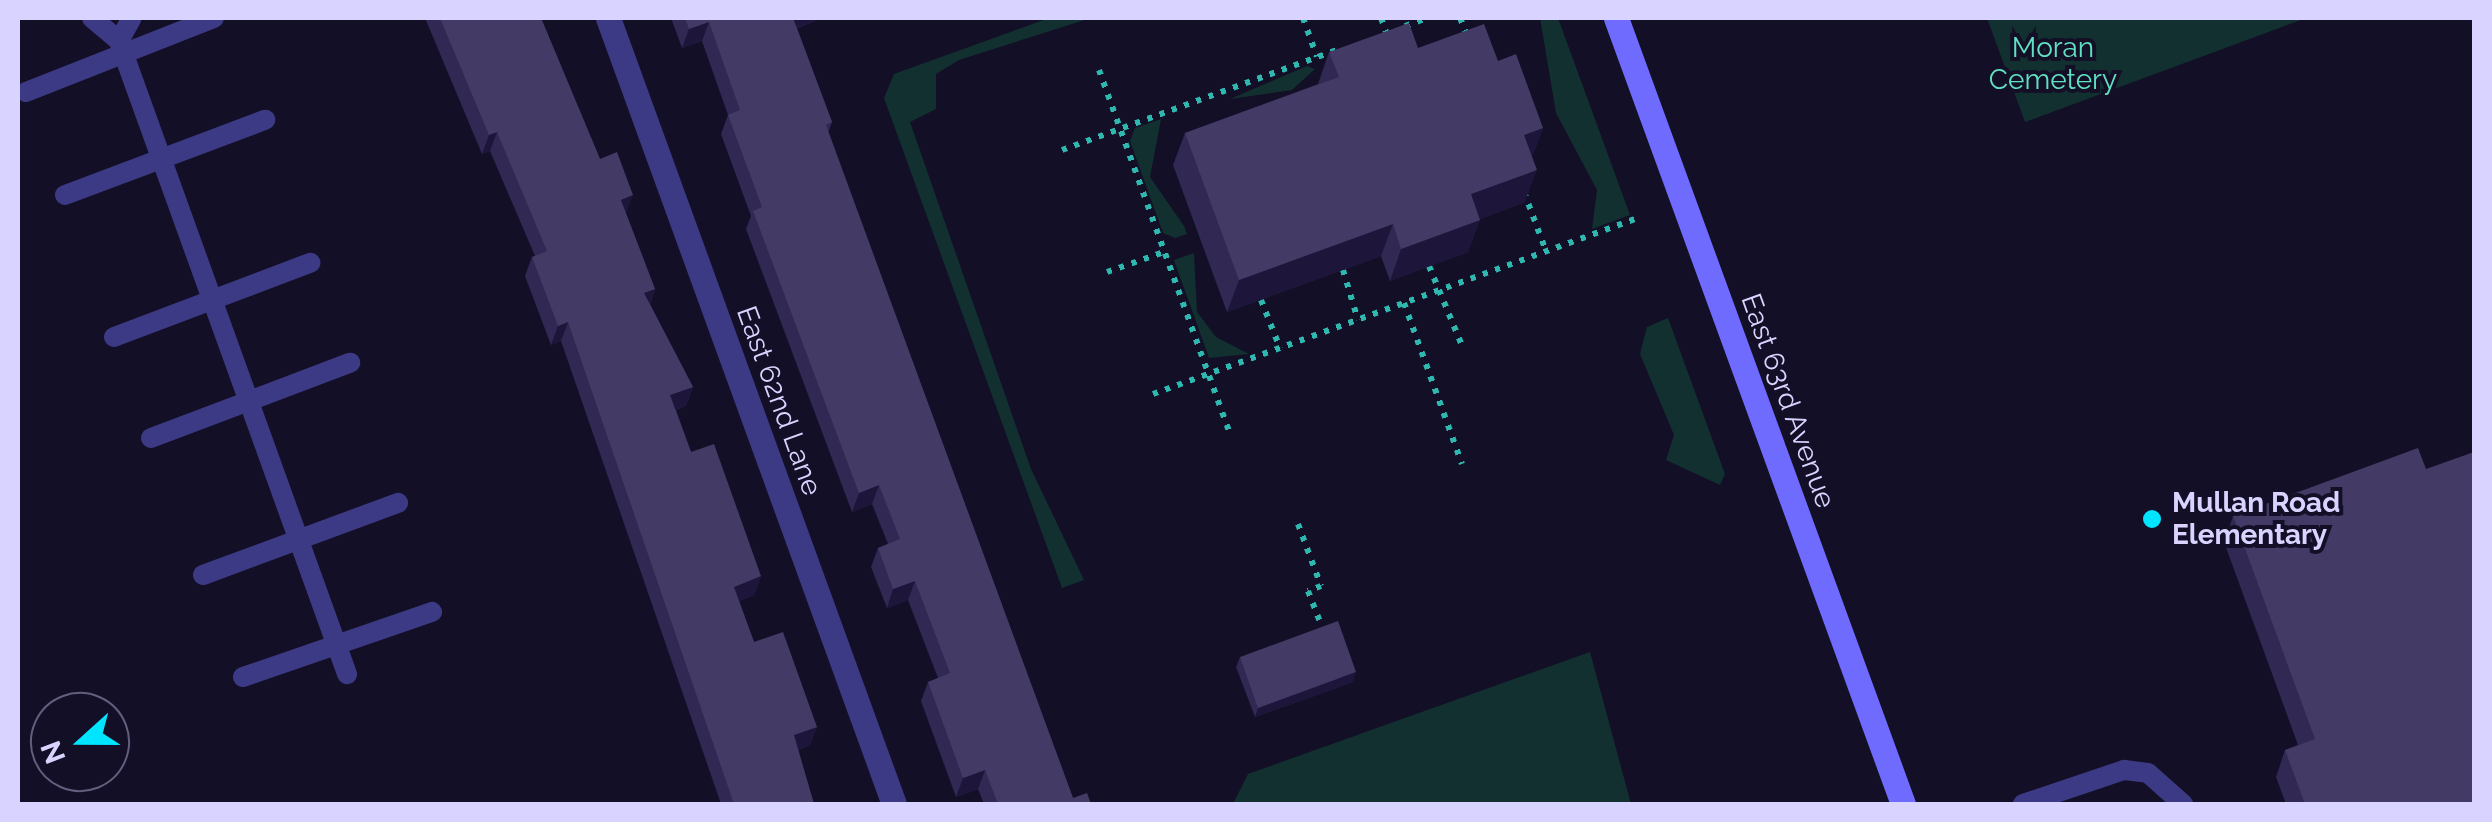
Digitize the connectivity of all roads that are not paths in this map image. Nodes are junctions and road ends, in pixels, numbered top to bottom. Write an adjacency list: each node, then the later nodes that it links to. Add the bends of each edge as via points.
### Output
1 (92, 18): 6 (lane)
2 (132, 18): 6 (lane)
3 (214, 18): 6 (lane)
4 (608, 18): 24 (street, East 62nd Lane)
5 (1616, 18): 25 (street, East 63rd Avenue)
6 (121, 47): 7 (lane); 9 (lane)
7 (26, 92)
8 (265, 120): 9 (lane)
9 (162, 159): 10 (lane); 12 (lane)
10 (65, 195)
11 (310, 263): 12 (lane)
12 (213, 301): 13 (lane); 15 (lane)
13 (114, 337)
14 (350, 363): 15 (lane)
15 (249, 402): 16 (lane); 18 (lane)
16 (151, 438)
17 (398, 504): 18 (lane)
18 (299, 539): 19 (lane); 21 (lane)
19 (203, 575)
20 (432, 612): 21 (lane)
21 (337, 645): 22 (lane); 23 (lane)
22 (347, 674)
23 (243, 677)
24 (894, 804)
25 (1903, 804)
26 (2024, 804): 27 (lane, via 2124,770 2148,773)
27 (2183, 804)

